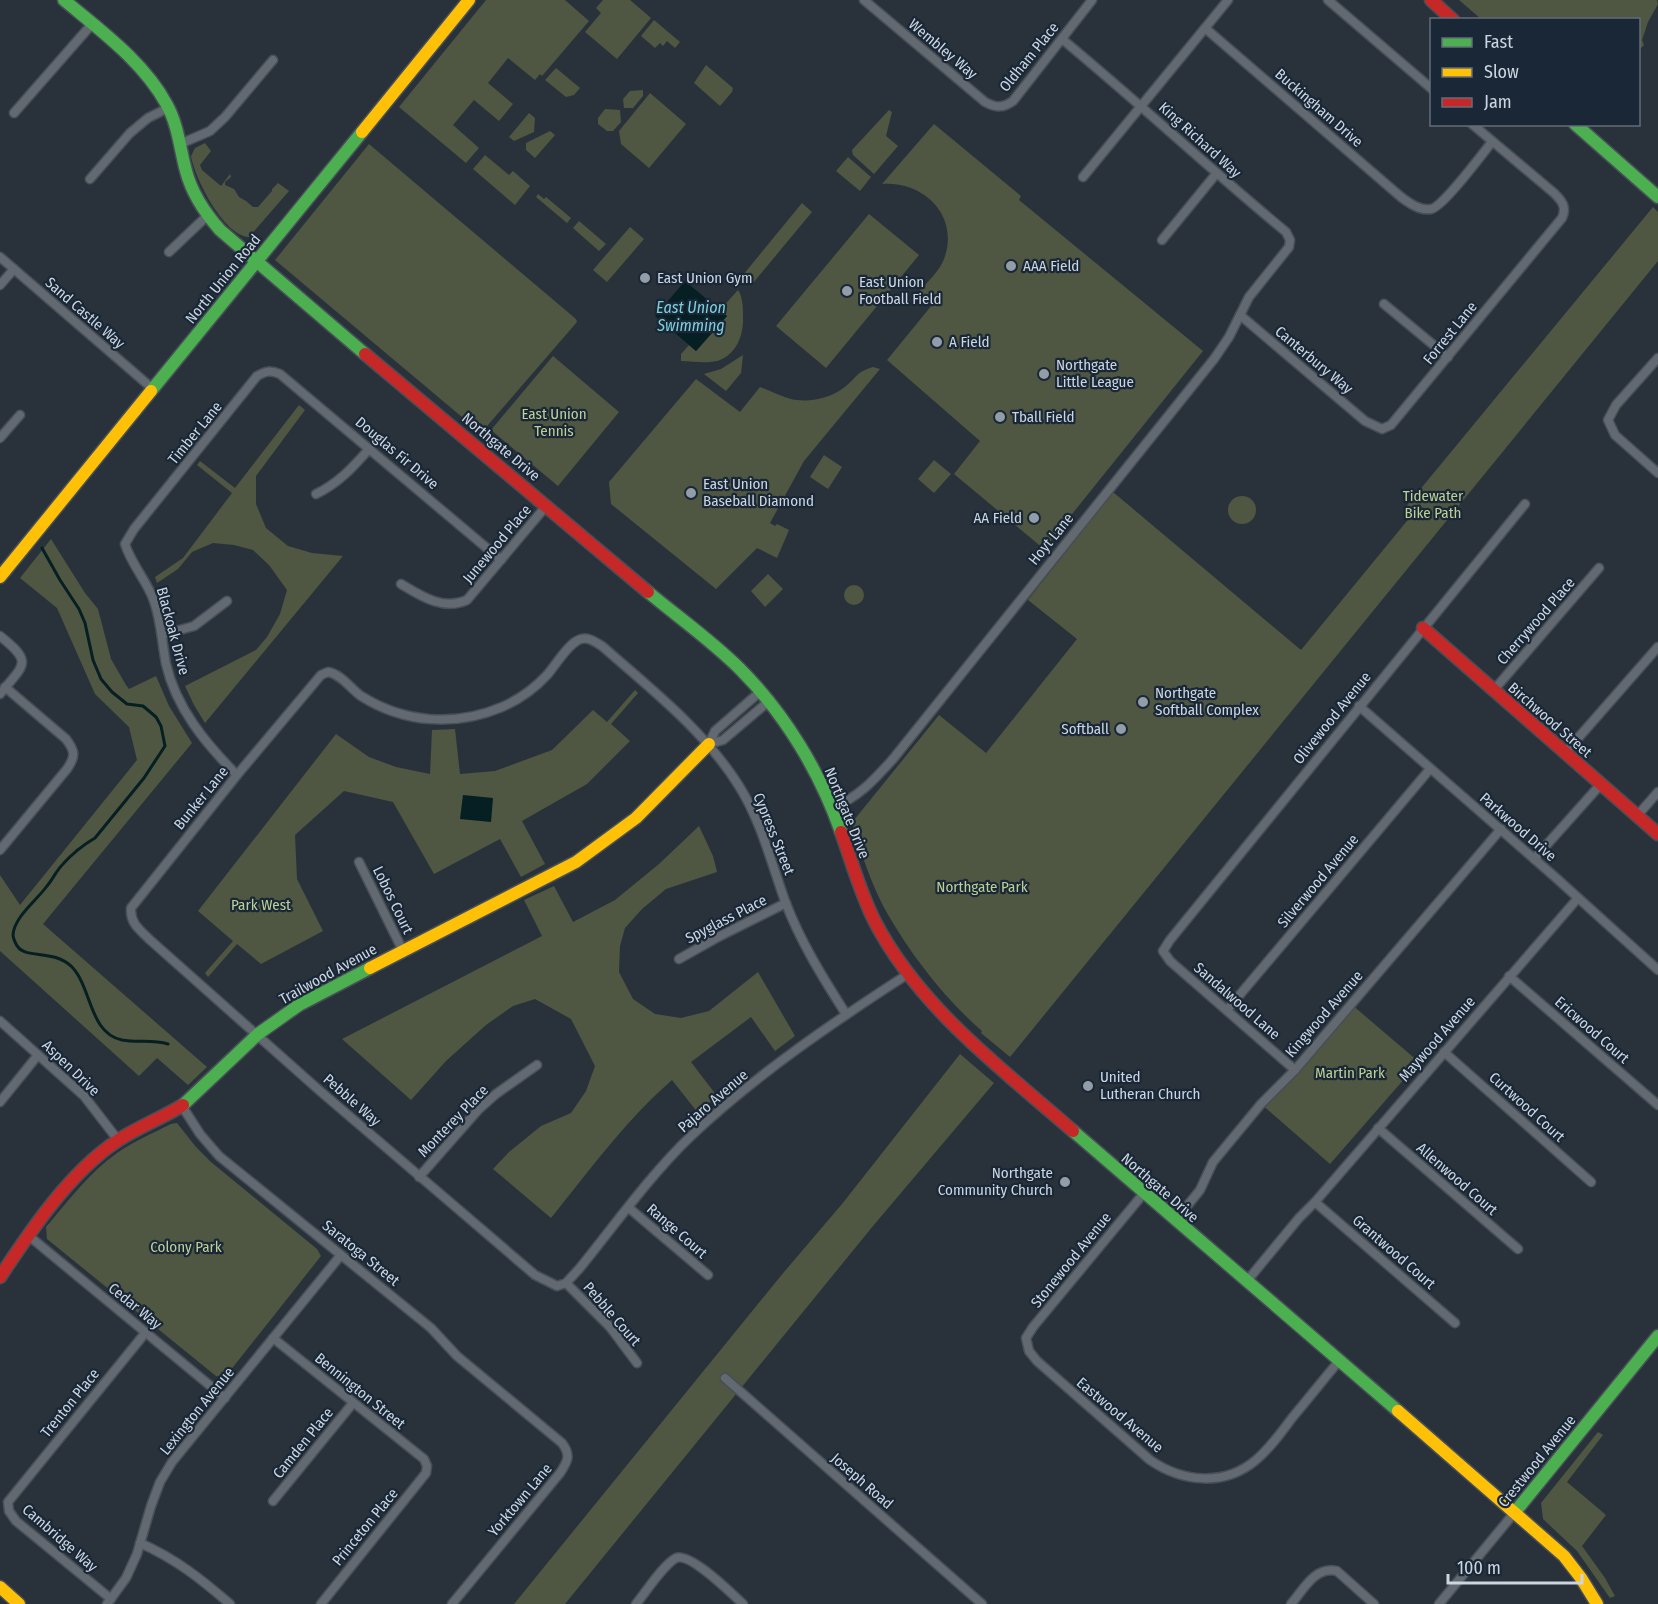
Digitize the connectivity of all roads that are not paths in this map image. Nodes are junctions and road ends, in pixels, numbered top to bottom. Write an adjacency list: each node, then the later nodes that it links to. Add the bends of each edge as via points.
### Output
1 (64, 0): 9 (street, Northgate Drive)
2 (469, 0): 30 (street, North Union Road)
3 (864, 0): 14 (street, Wembley Way)
4 (1092, 0): 11 (street, Oldham Place)
5 (1228, 0): 10 (street)
6 (1328, 0): 13 (street)
7 (1431, 0): 8 (street)
8 (1451, 18)
9 (92, 24): 16 (street, Northgate Drive, via 124,51); 17 (street)
10 (1205, 28): 15 (street); 20 (street, Buckingham Drive, via 1401,197 1422,209 1439,205)
11 (1062, 39): 14 (street, Oldham Place, via 1006,106 993,107); 15 (street, King Richard Way)
12 (273, 60): 21 (street, via 210,131)
13 (1430, 88)
14 (978, 96)
15 (1140, 105): 22 (street, King Richard Way); 23 (street)
16 (168, 108): 21 (street, Northgate Drive); 24 (street, via 130,133)
17 (14, 113)
18 (1474, 126): 20 (street, Forrest Lane)
19 (1577, 126): 25 (street)
20 (1492, 142): 36 (street, Forrest Lane, via 1563,202 1565,212)
21 (180, 144): 26 (street, Northgate Drive, via 187,174)
22 (1216, 174): 27 (street); 32 (street, King Richard Way, via 1288,236 1289,248)
23 (1083, 177)
24 (90, 179)
25 (1658, 197)
26 (207, 216): 28 (street); 30 (street, Northgate Drive)
27 (1161, 240)
28 (169, 252)
29 (0, 257): 31 (street, Sand Castle Way)
30 (256, 263): 39 (street, North Union Road); 47 (street, Northgate Drive)
31 (14, 269): 33 (street); 39 (street, Sand Castle Way)
32 (1272, 270): 35 (street, Hoyt Lane, via 1249,297)
33 (0, 285)
34 (1384, 304): 36 (street)
35 (1240, 315): 41 (street, Canterbury Way); 69 (street, Hoyt Lane, via 1214,358 893,759 869,786)
36 (1448, 357): 41 (street, Forrest Lane, via 1391,425 1382,429)
37 (1658, 358): 44 (street, via 1608,420 1612,431)
38 (272, 370): 43 (street, Douglas Fir Drive); 48 (street, Timber Lane, via 257,376)
39 (153, 389): 51 (street, North Union Road)
40 (20, 415): 42 (street)
41 (1372, 425)
42 (0, 438)
43 (370, 448): 45 (street, via 343,478); 49 (street, Douglas Fir Drive)
44 (1658, 473)
45 (316, 494)
46 (1525, 504): 54 (street, Olivewood Avenue)
47 (547, 505): 49 (street, Junewood Place); 61 (street, Northgate Drive, via 739,668)
48 (142, 519): 55 (street, Blackoak Drive, via 125,544 149,589)
49 (501, 560): 52 (street, Junewood Place, via 467,600 458,604 444,605)
50 (1599, 568): 60 (street, Cherrywood Place)
51 (0, 577)
52 (401, 584)
53 (227, 600): 55 (street, via 194,626)
54 (1423, 628): 60 (street, Birchwood Street); 62 (street, Olivewood Avenue)
55 (162, 635): 66 (street, Blackoak Drive, via 166,666 193,724)
56 (2, 637): 59 (street, via 15,647 23,662)
57 (1658, 647): 64 (street)
58 (562, 656): 63 (street, Cypress Street, via 579,639 596,642); 66 (street, Bunker Lane, via 524,695 503,707 462,718 430,720 394,713 373,704 332,672 321,675)
59 (3, 691): 73 (street, via 66,739 75,756)
60 (1493, 691): 64 (street, Birchwood Street)
61 (765, 696): 63 (street, Trailwood Avenue, via 715,731); 69 (street, Northgate Drive, via 809,761)
62 (1359, 706): 65 (street, Parkwood Drive); 80 (street, Olivewood Avenue)
63 (709, 744): 77 (street, Cypress Street, via 753,812); 79 (street, Trailwood Avenue, via 636,818 576,862)
64 (1565, 753): 67 (street, Birchwood Street)
65 (1430, 769): 71 (street, Parkwood Drive); 85 (street, Silverwood Avenue)
66 (237, 775): 78 (street, Bunker Lane, via 140,894)
67 (1601, 784): 70 (street, Birchwood Street); 74 (street)
68 (1658, 792): 70 (street)
69 (832, 808): 83 (street, Northgate Drive, via 882,936)
70 (1637, 816): 72 (street, Birchwood Street)
71 (1501, 830): 74 (street, Parkwood Drive); 92 (street, Kingwood Avenue)
72 (1658, 834)
73 (0, 850)
74 (1534, 859): 76 (street, Parkwood Drive)
75 (359, 862): 79 (street, Lobos Court)
76 (1578, 898): 82 (street, Parkwood Drive); 84 (street, Maywood Avenue)
77 (786, 903): 81 (street, Spyglass Place); 86 (street, Cypress Street, via 820,974)
78 (130, 917): 88 (street, Pebble Way, via 148,939)
79 (403, 951): 88 (street, Trailwood Avenue, via 299,1005)
80 (1163, 951): 85 (street, Sandalwood Lane)
81 (679, 959)
82 (1658, 970)
83 (908, 974): 86 (street, Pajaro Avenue); 100 (street, Northgate Drive, via 970,1042)
84 (1509, 976): 89 (street, Maywood Avenue); 94 (street, Ericwood Court)
85 (1227, 1010): 92 (street, Sandalwood Lane)
86 (846, 1014): 102 (street, Pajaro Avenue, via 704,1124)
87 (0, 1021): 90 (street, Aspen Drive)
88 (258, 1034): 95 (street, Trailwood Avenue); 98 (street, Pebble Way)
89 (1444, 1052): 96 (street, Maywood Avenue); 99 (street, Curtwood Court)
90 (38, 1055): 93 (street); 97 (street, Aspen Drive, via 84,1096)
91 (537, 1065): 98 (street, Monterey Place, via 478,1110)
92 (1295, 1070): 103 (street, Kingwood Avenue, via 1213,1162 1200,1190)
93 (0, 1102)
94 (1658, 1105)
95 (182, 1106): 97 (street, Trailwood Avenue); 106 (street, Saratoga Street, via 219,1156)
96 (1378, 1128): 101 (street, Maywood Avenue); 105 (street, Allenwood Court)
97 (118, 1140): 104 (street, Trailwood Avenue, via 85,1165)
98 (419, 1177): 110 (street, Pebble Way, via 535,1275 557,1286)
99 (1591, 1182)
100 (1144, 1193): 103 (street, Northgate Drive); 115 (street, Stonewood Avenue, via 1033,1328 1026,1338)
101 (1316, 1202): 109 (street, Maywood Avenue); 111 (street, Grantwood Court)
102 (629, 1208): 107 (street, Range Court); 110 (street, Pajaro Avenue)
103 (1175, 1221): 109 (street, Northgate Drive)
104 (28, 1236): 108 (street, Trailwood Avenue); 112 (street, Cedar Way)
105 (1518, 1249)
106 (341, 1255): 114 (street, Lexington Avenue); 121 (street, Saratoga Street, via 431,1328 457,1356)
107 (708, 1275)
108 (0, 1277)
109 (1247, 1281): 116 (street, Northgate Drive)
110 (566, 1283): 117 (street, Pebble Court, via 610,1327)
111 (1455, 1323)
112 (146, 1332): 119 (street, Cedar Way); 123 (street, Trenton Place)
113 (1658, 1335): 125 (street, Crestwood Avenue)
114 (273, 1338): 119 (street, Lexington Avenue); 120 (street, Bennington Street)
115 (1027, 1347): 116 (street, Eastwood Avenue, via 1037,1361 1150,1460 1163,1469 1196,1479 1224,1477 1255,1461)
116 (1339, 1361): 125 (street, Northgate Drive)
117 (637, 1364)
118 (724, 1378): 135 (street, Joseph Road)
119 (225, 1398): 126 (street, Lexington Avenue, via 160,1482)
120 (354, 1403): 122 (street, Bennington Street); 124 (street, Camden Place)
121 (529, 1416): 132 (street, Yorktown Lane, via 562,1443 568,1450 568,1461)
122 (428, 1466): 131 (street, Princeton Place)
123 (16, 1491): 128 (street, Cambridge Way, via 8,1502 16,1521)
124 (273, 1501)
125 (1515, 1512): 138 (street, Crestwood Avenue); 139 (street, Northgate Drive, via 1564,1556)
126 (140, 1543): 128 (street, Lexington Avenue, via 126,1578); 130 (street, via 182,1564)
127 (0, 1587): 129 (street)
128 (109, 1601)
129 (19, 1604)
130 (230, 1604)
131 (321, 1604)
132 (452, 1604)
133 (636, 1604): 134 (street, via 672,1562 681,1557 695,1563)
134 (743, 1604)
135 (982, 1604)
136 (1291, 1604): 137 (street, via 1316,1574 1330,1570 1337,1571)
137 (1374, 1604)
138 (1439, 1604)
139 (1597, 1604)

